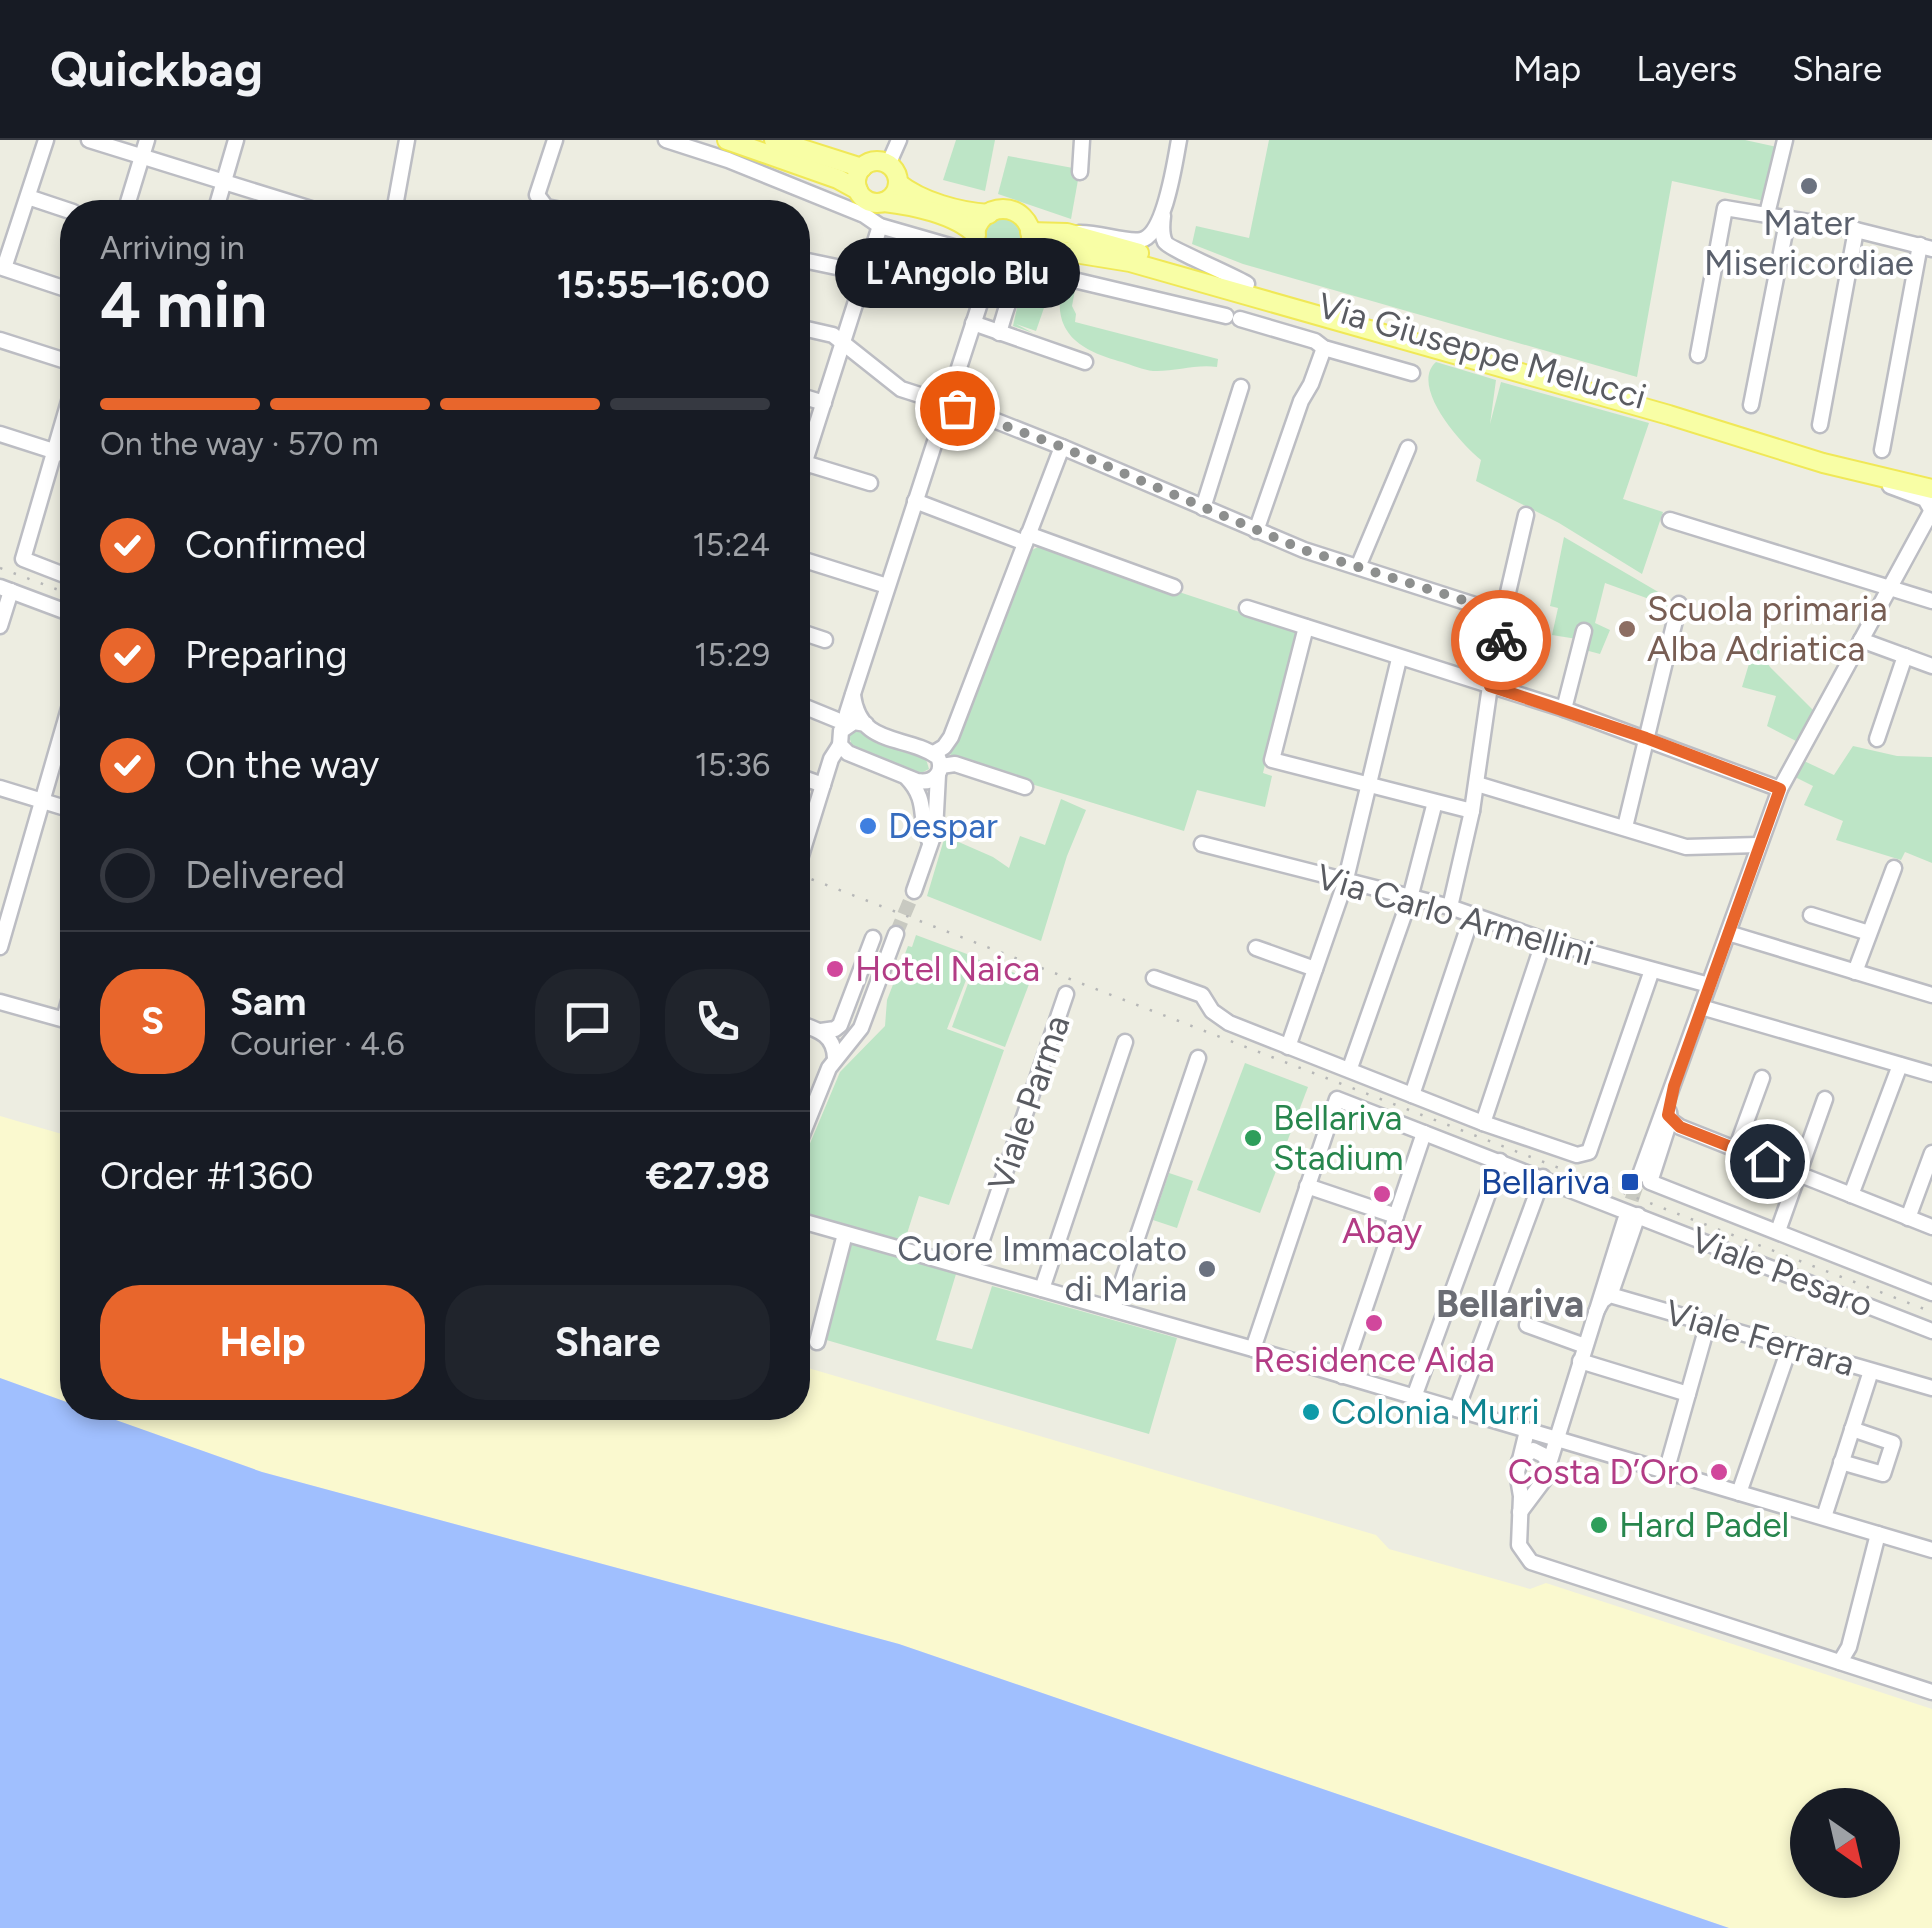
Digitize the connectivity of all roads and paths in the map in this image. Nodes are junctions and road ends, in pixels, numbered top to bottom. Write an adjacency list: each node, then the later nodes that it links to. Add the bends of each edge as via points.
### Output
1 (46, 140): 21 (street)
2 (88, 140): 14 (street)
3 (147, 140): 14 (street)
4 (236, 140): 18 (street)
5 (407, 140): 25 (street)
6 (555, 140): 26 (street, via 537,194)
7 (666, 140): 35 (street, via 864,214)
8 (727, 140): 20 (main road)
9 (774, 140): 16 (main road)
10 (899, 140): 15 (street)
11 (1082, 140): 17 (street)
12 (1180, 140): 30 (street)
13 (1786, 140): 32 (street)
14 (142, 156): 18 (street); 22 (street)
15 (888, 164): 16 (main road); 19 (main road)
16 (862, 168): 20 (main road)
17 (1080, 172)
18 (224, 182): 23 (street); 24 (street)
19 (898, 183): 27 (main road); 31 (main road, via 918,196)
20 (858, 190): 27 (main road, via 868,201)
21 (28, 198): 28 (street); 45 (street)
22 (128, 200)
23 (219, 200)
24 (280, 200)
25 (396, 200)
26 (541, 200)
27 (884, 202): 29 (main road)
28 (60, 208)
29 (928, 212): 34 (main road); 39 (street)
30 (1162, 213): 38 (street, via 1152,234 1138,241); 47 (street, via 1163,237 1172,250)
31 (989, 214): 37 (main road, via 1017,213); 40 (main road)
32 (1768, 214): 33 (street); 56 (street, via 1726,208)
33 (1788, 217): 36 (street); 64 (street)
34 (952, 220): 39 (street); 40 (main road)
35 (880, 226): 39 (street); 46 (street)
36 (1856, 230): 41 (street); 65 (street)
37 (1030, 232): 38 (main road, Via Giuseppe Melucci); 42 (main road)
38 (1067, 233): 47 (main road, Via Giuseppe Melucci)
39 (932, 240): 40 (street)
40 (971, 244): 44 (main road, via 990,262); 49 (street, via 985,276)
41 (1926, 247): 71 (street)
42 (1026, 253): 44 (main road); 74 (main road, Via Giuseppe Melucci, via 1050,249 1130,262)
43 (810, 261): 46 (street)
44 (1007, 265): 49 (street)
45 (2, 267): 48 (street)
46 (865, 272): 54 (street)
47 (1247, 284): 76 (main road, Via Giuseppe Melucci)
48 (60, 287)
49 (982, 296): 50 (street)
50 (973, 322): 52 (street); 63 (street)
51 (810, 330): 54 (street)
52 (999, 332): 55 (street, via 1016,287 1040,272 1233,318); 58 (street)
53 (0, 340): 57 (street)
54 (843, 344): 62 (street); 63 (street, via 901,390)
55 (1324, 348): 59 (street); 84 (street)
56 (1698, 355)
57 (60, 359)
58 (1085, 362)
59 (1412, 372)
60 (1242, 386): 80 (street)
61 (810, 398): 62 (street)
62 (824, 402): 68 (street)
63 (947, 406): 69 (street); 79 (street)
64 (1751, 406)
65 (1820, 425)
66 (60, 431): 72 (street)
67 (0, 434): 72 (street)
68 (810, 439)
69 (1062, 447): 80 (street); 86 (street)
70 (1408, 448): 88 (street)
71 (1882, 450)
72 (54, 451): 73 (street); 89 (street, via 23,559)
73 (60, 453)
74 (1824, 463): 78 (main road, Via Giuseppe Melucci); 81 (street, Via Giuseppe Melucci, via 1926,498)
75 (810, 465): 77 (street)
76 (1932, 481)
77 (870, 484)
78 (1932, 489)
79 (914, 501): 86 (street); 90 (street)
80 (1203, 508): 84 (street)
81 (1932, 510): 85 (street)
82 (1526, 515): 98 (street)
83 (1670, 520): 91 (street)
84 (1256, 531): 88 (street)
85 (1927, 533): 91 (street)
86 (1026, 538): 92 (street); 118 (street)
87 (810, 562): 90 (street)
88 (1358, 567): 98 (street)
89 (60, 573)
90 (887, 586): 109 (street)
91 (1889, 586): 94 (street); 104 (street)
92 (1174, 587)
93 (5, 589): 97 (street); 99 (street)
94 (1932, 600)
95 (1679, 604): 114 (street)
96 (1247, 608): 100 (street)
97 (60, 610)
98 (1504, 614): 108 (street)
99 (0, 626)
100 (1306, 627): 106 (street); 122 (street, via 1272,760)
101 (1584, 631): 110 (street)
102 (810, 635): 103 (street)
103 (824, 640)
104 (1861, 640): 105 (street); 126 (street)
105 (1906, 656): 107 (street); 115 (street)
106 (1398, 658): 108 (street); 122 (street)
107 (1932, 666)
108 (1490, 686): 110 (street); 123 (street)
109 (852, 694): 112 (street); 113 (street)
110 (1564, 709): 114 (street)
111 (810, 710): 113 (street)
112 (866, 724): 113 (street); 118 (street)
113 (843, 728): 117 (street, via 848,754); 121 (street)
114 (1646, 738): 126 (street); 132 (street)
115 (1877, 739)
116 (60, 741): 127 (street)
117 (863, 760): 119 (street); 121 (street, via 848,761)
118 (938, 765): 119 (street, via 922,782); 124 (street, via 955,764); 133 (street)
119 (905, 776): 133 (street, via 923,803)
120 (810, 778): 121 (street)
121 (824, 781): 131 (street)
122 (1368, 784): 128 (street); 137 (street)
123 (1477, 784): 130 (street); 132 (street)
124 (1025, 787)
125 (0, 788): 127 (street)
126 (1780, 789): 135 (street)
127 (43, 801): 129 (street); 148 (street)
128 (1434, 802): 130 (street); 139 (street)
129 (60, 806)
130 (1472, 811): 140 (street)
131 (810, 826)
132 (1625, 827): 135 (street, via 1686,847)
133 (930, 840): 138 (street)
134 (1202, 844): 137 (street, Via Carlo Armellini)
135 (1758, 845): 143 (street)
136 (1894, 868): 144 (street)
137 (1345, 883): 139 (street, Via Carlo Armellini); 150 (street)
138 (914, 890)
139 (1410, 898): 140 (street, Via Carlo Armellini); 167 (street)
140 (1450, 908): 142 (street, Via Carlo Armellini)
141 (1811, 915): 144 (street)
142 (1472, 916): 147 (street, Via Carlo Armellini); 171 (street)
143 (1728, 933): 152 (street); 154 (street)
144 (1869, 933): 152 (street)
145 (896, 934): 164 (street, via 861,1028)
146 (874, 938): 161 (street, via 840,1024)
147 (1544, 940): 151 (street, Via Carlo Armellini); 175 (street)
148 (0, 948)
149 (1256, 948): 150 (street)
150 (1315, 969): 163 (street)
151 (1652, 970): 154 (street, Via Carlo Armellini); 175 (street, via 1589,1152 1563,1152)
152 (1855, 972): 156 (street)
153 (1154, 978): 163 (street, via 1202,995 1228,1023)
154 (1709, 985): 158 (street)
155 (1066, 994): 192 (street, Viale Parma)
156 (1932, 996)
157 (0, 1002): 159 (street)
158 (1701, 1007): 166 (street); 170 (street)
159 (60, 1018)
160 (810, 1028): 161 (street)
161 (821, 1031): 164 (street, via 834,1044)
162 (1125, 1042): 193 (street)
163 (1288, 1047): 167 (street)
164 (835, 1058): 173 (street)
165 (1198, 1058): 196 (street)
166 (1900, 1065): 168 (street); 184 (street)
167 (1350, 1068): 171 (street)
168 (1932, 1074)
169 (1762, 1078): 177 (street)
170 (1674, 1086): 174 (street); 182 (street)
171 (1412, 1095): 175 (street)
172 (1825, 1099): 180 (street)
173 (810, 1117)
174 (1670, 1120): 177 (street); 182 (street)
175 (1483, 1122)
176 (1424, 1132): 179 (street, Viale Pesaro); 183 (street, Viale Pesaro, via 1337,1099); 186 (street)
177 (1736, 1149): 180 (street)
178 (1932, 1153): 187 (street)
179 (1500, 1161): 181 (street, Viale Pesaro); 209 (street)
180 (1798, 1173): 184 (street); 190 (street)
181 (1543, 1177): 185 (street, Viale Pesaro); 210 (street)
182 (1645, 1179): 190 (street)
183 (1308, 1186): 186 (street); 203 (street)
184 (1851, 1195): 187 (street)
185 (1630, 1214): 194 (street); 197 (street); 200 (street, Viale Pesaro)
186 (1396, 1216): 206 (street)
187 (1908, 1218): 189 (street)
188 (810, 1224): 191 (street)
189 (1932, 1227)
190 (1778, 1231): 195 (street)
191 (845, 1234): 192 (street); 201 (street)
192 (972, 1269): 193 (street)
193 (1042, 1289): 196 (street)
194 (1604, 1291)
195 (1932, 1293)
196 (1113, 1309): 203 (street)
197 (1596, 1312): 198 (street, Viale Ferrara, via 1610,1295); 204 (street)
198 (1708, 1323): 202 (street, Viale Ferrara); 208 (street)
199 (1527, 1325): 204 (street)
200 (1932, 1330)
201 (818, 1342)
202 (1790, 1346): 205 (street, Viale Ferrara); 219 (street)
203 (1253, 1349): 206 (street)
204 (1582, 1354): 208 (street); 213 (street)
205 (1871, 1371): 207 (street, Viale Ferrara); 212 (street)
206 (1342, 1376): 209 (street)
207 (1932, 1388)
208 (1688, 1394): 217 (street)
209 (1414, 1398): 210 (street)
210 (1457, 1409): 211 (street)
211 (1527, 1430): 213 (street); 214 (street)
212 (1852, 1430): 215 (street); 215 (street, via 1893,1442 1882,1474)
213 (1556, 1440): 216 (street); 217 (street)
214 (1519, 1460): 216 (street, via 1533,1450 1546,1456); 218 (street)
215 (1841, 1462): 221 (street)
216 (1546, 1472): 218 (street, via 1530,1486); 220 (street)
217 (1666, 1472): 219 (street)
218 (1517, 1478): 220 (street)
219 (1739, 1493): 221 (street)
220 (1520, 1513): 224 (street, via 1518,1546 1531,1562)
221 (1824, 1518): 222 (street)
222 (1878, 1534): 223 (street); 224 (street)
223 (1932, 1550)
224 (1840, 1662): 225 (street)
225 (1932, 1692)

